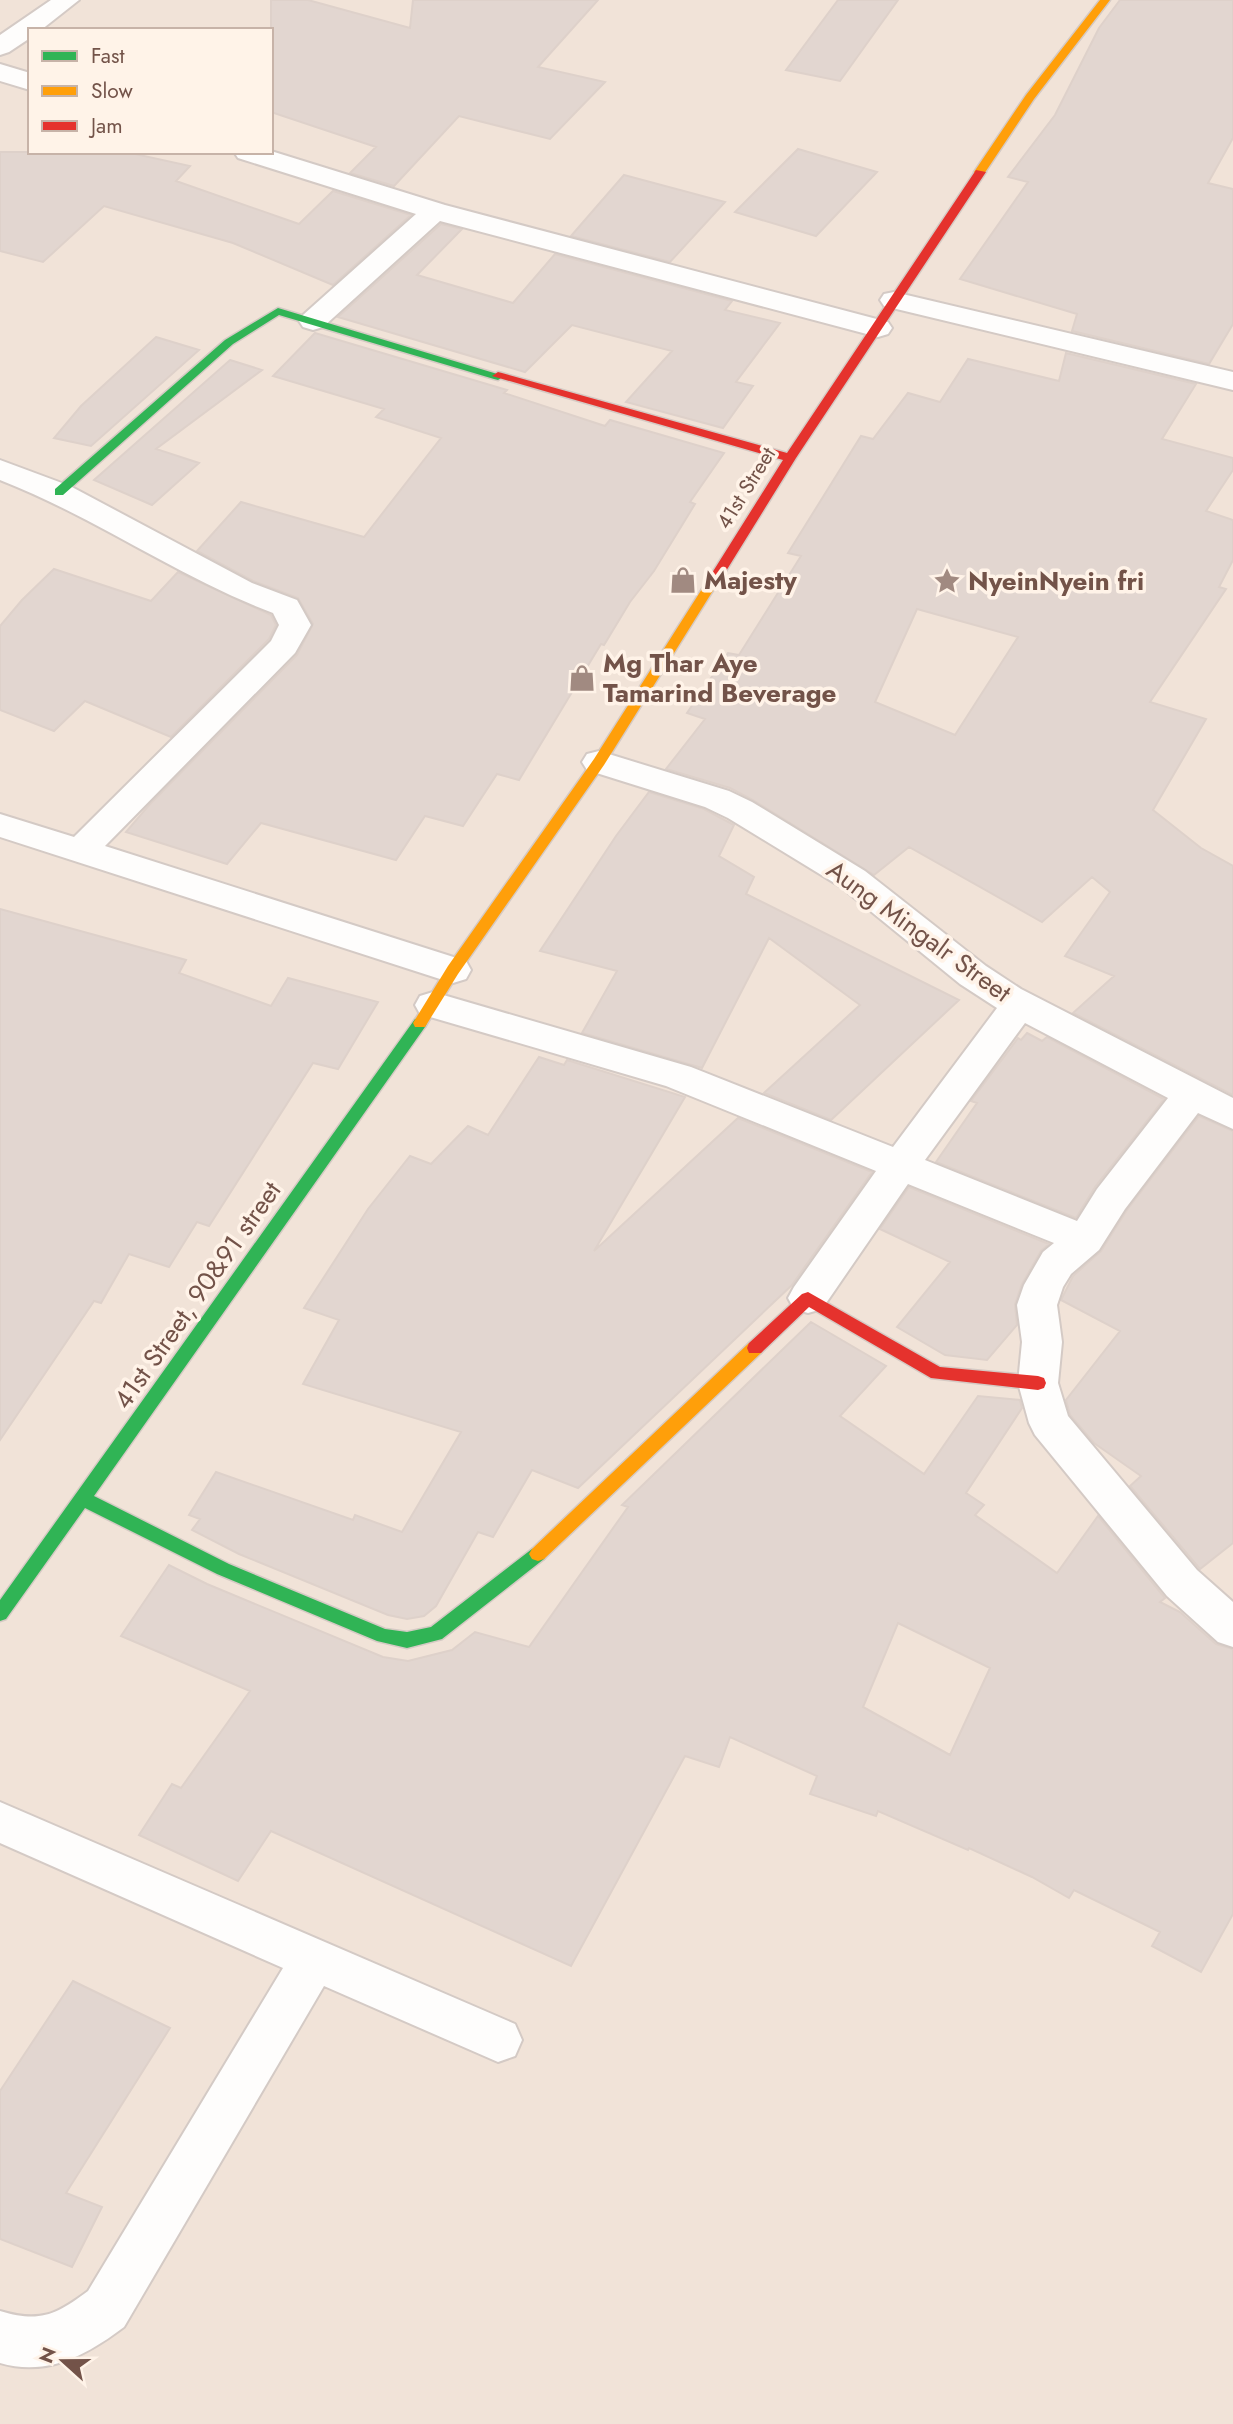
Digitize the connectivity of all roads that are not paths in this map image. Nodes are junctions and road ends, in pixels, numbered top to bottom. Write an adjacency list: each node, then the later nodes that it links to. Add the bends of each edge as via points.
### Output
1 (67, 0): 3 (street)
2 (1105, 0): 8 (main road, 41st Street, via 1030,97)
3 (0, 47)
4 (0, 72): 5 (street)
5 (28, 81)
6 (253, 154): 7 (street)
7 (435, 211): 9 (street); 10 (street)
8 (894, 300): 10 (main road, 41st Street); 11 (street)
9 (313, 321): 12 (main road); 14 (main road, via 271,313 229,342)
10 (878, 328): 12 (main road, 41st Street)
11 (1233, 381)
12 (790, 458): 15 (main road, 41st Street)
13 (0, 469): 14 (street)
14 (59, 492): 17 (street, via 242,590 286,607 295,625 284,646)
15 (599, 762): 18 (main road, 41st Street); 19 (street, Aung Mingalr Street, via 740,810 853,879 973,975)
16 (0, 825): 17 (street)
17 (81, 850): 18 (street)
18 (453, 970): 20 (main road, 41st Street)
19 (1020, 1004): 21 (street, Aung Mingalr Street); 23 (street)
20 (433, 1005): 23 (street, via 678,1076); 27 (main road, 41st Street, 90&91 street)
21 (1192, 1094): 22 (street, Aung Mingalr Street); 24 (street, via 1111,1199)
22 (1233, 1115)
23 (901, 1165): 24 (street); 25 (street)
24 (1086, 1240): 26 (street, via 1057,1263 1037,1305 1042,1342)
25 (808, 1298): 26 (main road, via 937,1373); 27 (main road, via 551,1544 436,1634 407,1640 383,1636 223,1569)
26 (1038, 1383): 29 (street, via 1049,1423 1182,1583)
27 (82, 1498): 28 (main road, 41st Street, 90&91 street)
28 (0, 1614)
29 (1233, 1629)
30 (0, 1822): 31 (street)
31 (314, 1959): 32 (street); 33 (street, via 106,2309 75,2332 43,2344)
32 (498, 2040)
33 (0, 2337)

